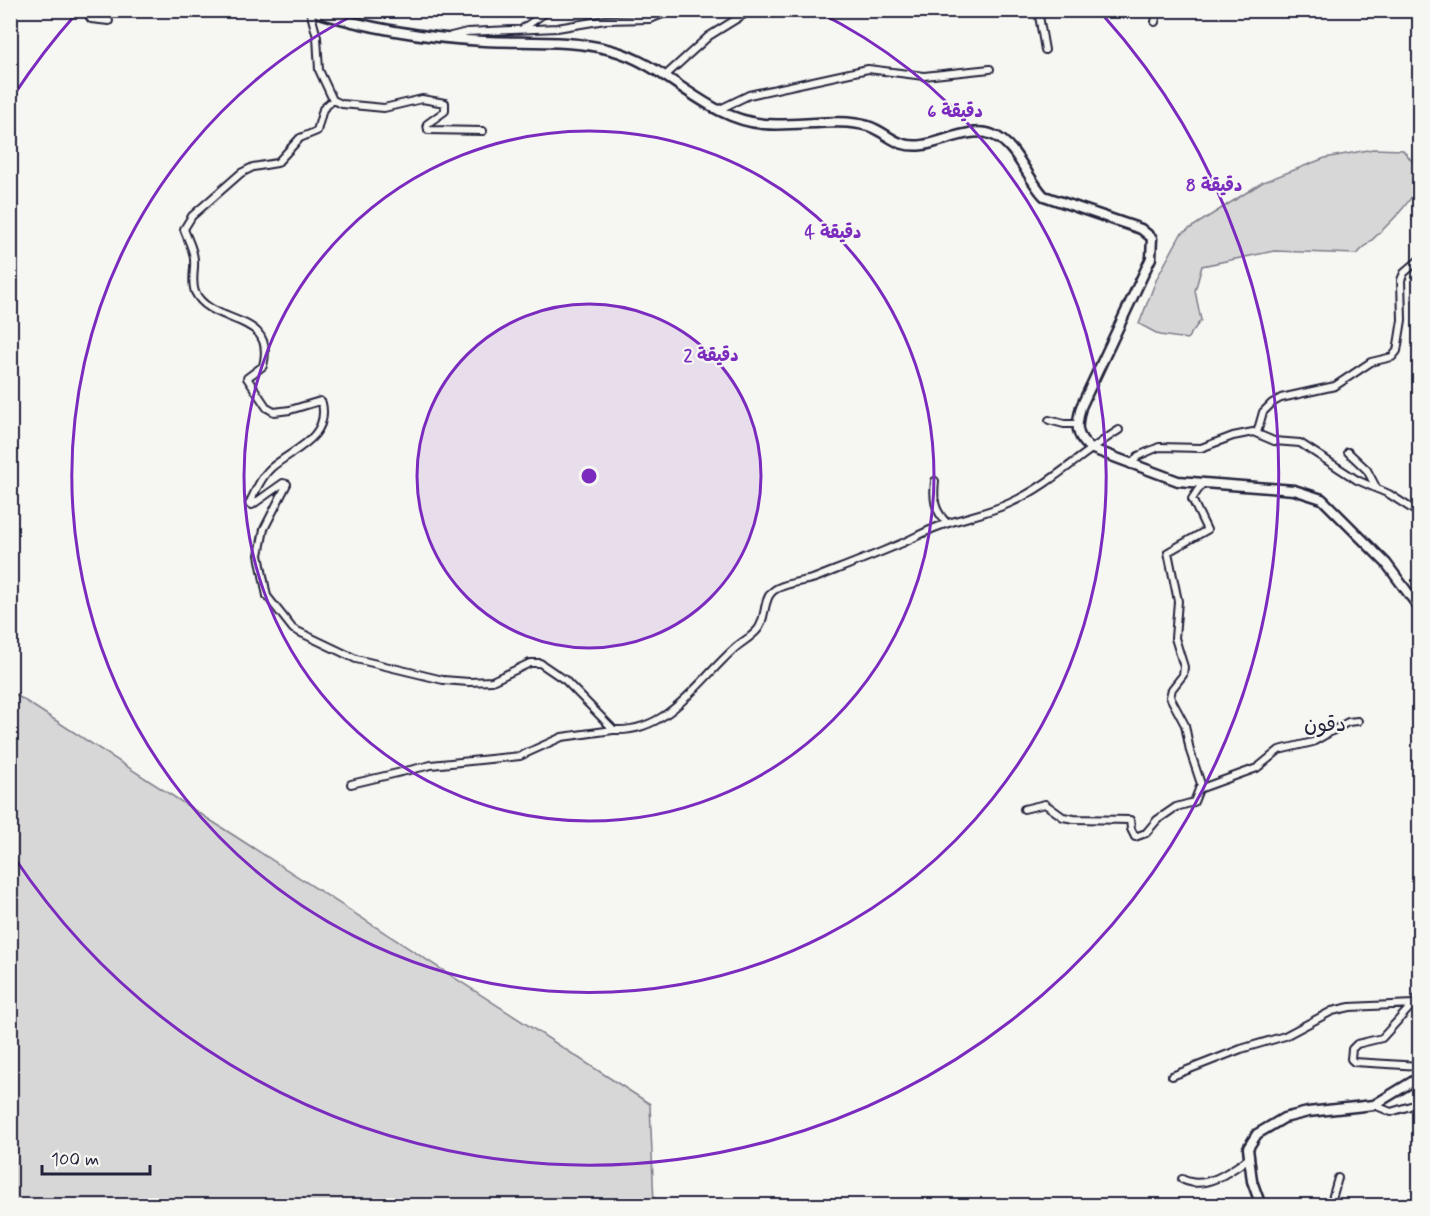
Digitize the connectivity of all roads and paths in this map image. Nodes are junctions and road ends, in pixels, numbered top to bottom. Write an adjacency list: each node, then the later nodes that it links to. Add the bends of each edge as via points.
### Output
1 (85, 10): 8 (street, via 91,19)
2 (310, 10): 11 (main road, via 354,23); 15 (street, via 320,70)
3 (549, 10): 10 (street)
4 (673, 10): 10 (street, via 650,20 605,20)
5 (751, 10): 14 (street, via 709,36)
6 (1038, 10): 12 (street)
7 (1158, 10): 9 (street)
8 (109, 21)
9 (1155, 22)
10 (522, 30): 11 (street, via 467,32)
11 (444, 38): 14 (main road, via 598,47 640,60)
12 (1045, 50)
13 (990, 69): 16 (street, via 924,76 868,69 749,95)
14 (666, 75): 16 (main road)
15 (333, 100): 17 (street, via 342,105 384,108 422,99 441,100 445,111 427,124 428,130); 33 (street, via 323,109 317,131 300,138 277,163 253,166 241,173 184,225 194,256 195,292 213,311 253,327 263,341 263,366 247,378 267,408 282,412 320,401 323,406 319,426 309,443 270,468 249,504 287,484 260,542 260,571 267,596 299,633 356,659 408,673 480,682 492,681 530,663 546,664)
16 (718, 110): 20 (main road, via 763,124 864,125 885,138 910,145 983,131 1005,140 1044,196 1149,234 1151,258 1081,407)
17 (483, 131)
18 (1419, 260): 22 (street, via 1401,280 1402,320 1397,351 1392,357 1371,362 1335,386 1272,403 1263,412)
19 (1049, 420): 20 (street)
20 (1077, 424): 23 (main road, via 1079,438)
21 (1119, 430): 23 (street)
22 (1257, 433): 25 (street, via 1233,436 1201,448 1159,447 1138,456); 28 (street, via 1274,441 1300,443)
23 (1090, 448): 25 (main road); 30 (street, via 1056,476 1013,502)
24 (1348, 452): 28 (street, via 1367,470)
25 (1131, 465): 27 (main road, via 1178,481)
26 (935, 481): 30 (street, via 933,499 938,514)
27 (1202, 484): 31 (main road, via 1294,490 1322,499 1386,562); 35 (street, via 1192,499 1207,530 1168,552 1178,601 1175,638 1184,668 1170,697 1185,725)
28 (1377, 489): 29 (street)
29 (1419, 514)
30 (947, 523): 33 (street, via 818,577 775,590 760,628 695,686 681,705 653,722)
31 (1419, 609)
32 (1358, 721): 35 (street, via 1348,722 1313,742 1279,750 1257,768)
33 (614, 730): 34 (street, via 562,737 520,756 431,765)
34 (351, 784)
35 (1199, 789): 36 (street, via 1194,802 1176,807 1146,833 1135,837 1130,819 1074,819 1063,817 1045,804)
36 (1024, 808)
37 (1419, 994): 38 (street)
38 (1413, 1004): 39 (street, via 1382,1038 1357,1044 1351,1059); 40 (street, via 1350,1006 1332,1011 1285,1036)
39 (1419, 1066)
40 (1172, 1076)
41 (1419, 1077): 43 (main road)
42 (1419, 1103): 43 (street, via 1391,1112)
43 (1374, 1105): 44 (main road, via 1284,1118 1257,1134 1248,1148)
44 (1249, 1158): 46 (street, via 1202,1184 1193,1185); 47 (main road)
45 (1338, 1178): 48 (street)
46 (1182, 1179)
47 (1261, 1206)
48 (1330, 1206)

